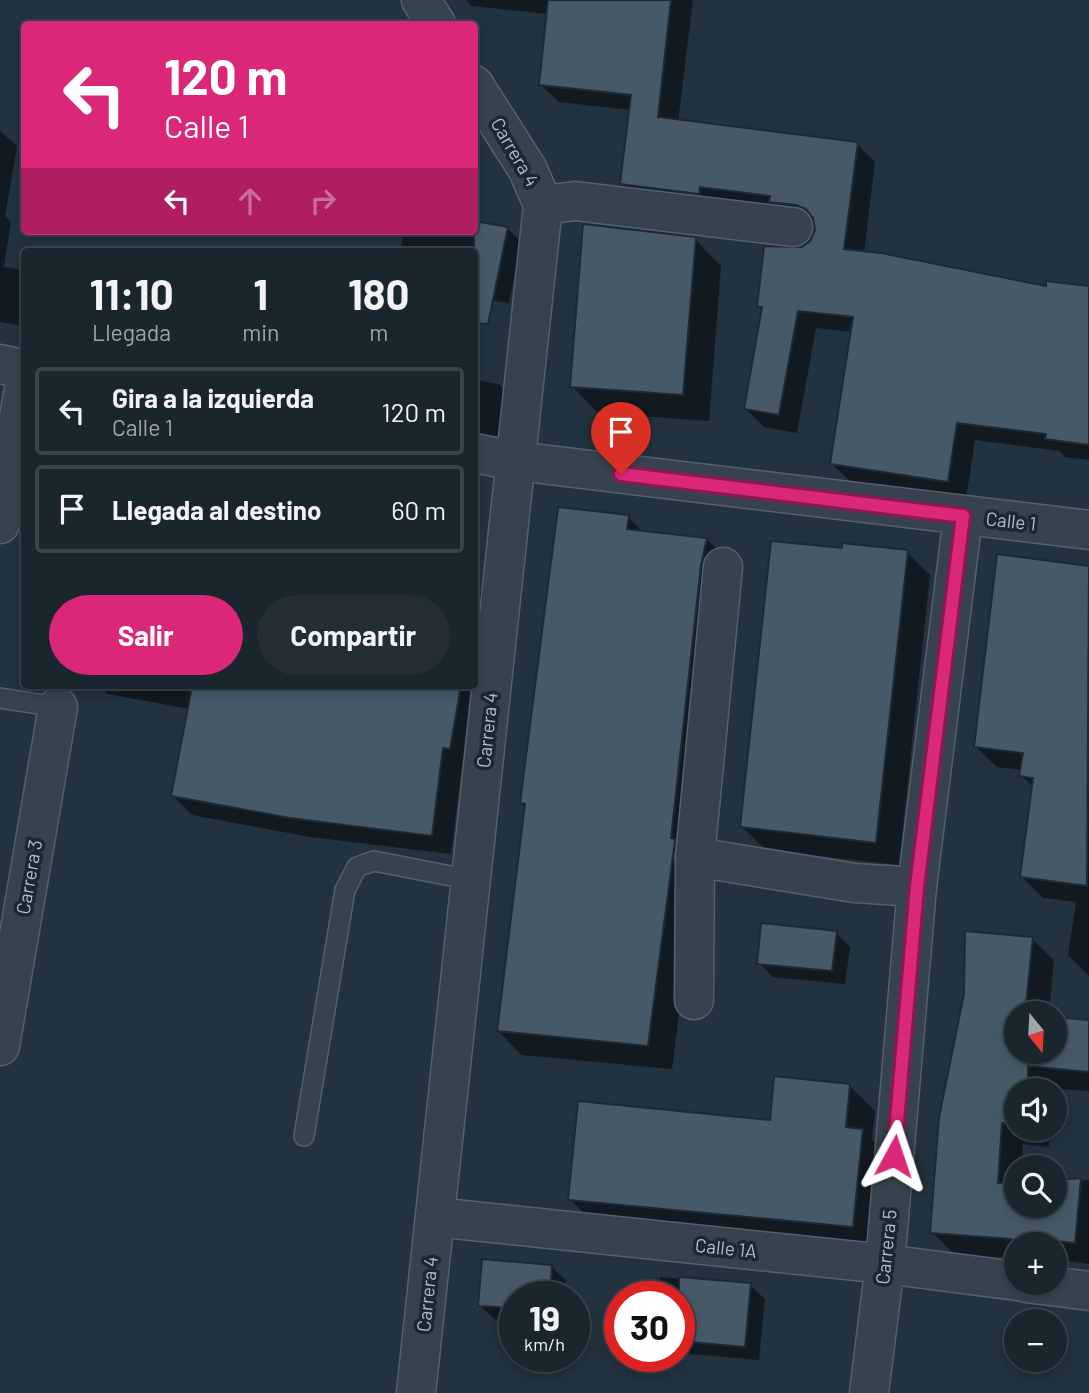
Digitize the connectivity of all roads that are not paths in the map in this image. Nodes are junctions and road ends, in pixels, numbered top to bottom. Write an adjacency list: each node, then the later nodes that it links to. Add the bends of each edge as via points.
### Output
1 (421, 0): 2 (street)
2 (434, 21)
3 (478, 91): 4 (street, Carrera 4, via 528,170)
4 (543, 205): 5 (street, via 575,201); 10 (street, Carrera 4)
5 (793, 227)
6 (0, 364): 7 (street)
7 (21, 368)
8 (21, 406): 12 (street)
9 (478, 454): 10 (street, Calle 1)
10 (516, 461): 11 (street, Calle 1); 18 (street, Carrera 4)
11 (963, 516): 13 (street, Calle 1); 19 (street, Carrera 5)
12 (0, 524)
13 (1089, 530)
14 (723, 567): 17 (street)
15 (0, 698): 16 (lane)
16 (58, 707): 21 (street, Carrera 3)
17 (695, 857): 19 (street, via 855,883); 20 (street)
18 (471, 880): 22 (lane, via 374,861 357,867 345,890); 23 (street, Carrera 4)
19 (917, 887): 24 (street, Carrera 5)
20 (694, 1000)
21 (0, 1046)
22 (304, 1136)
23 (435, 1217): 24 (street, Calle 1A); 28 (street, Carrera 4)
24 (885, 1264): 25 (street, Calle 1A); 29 (street, Carrera 5)
25 (1004, 1280)
26 (1067, 1288): 27 (street)
27 (1089, 1291)
28 (416, 1393)
29 (869, 1393)

